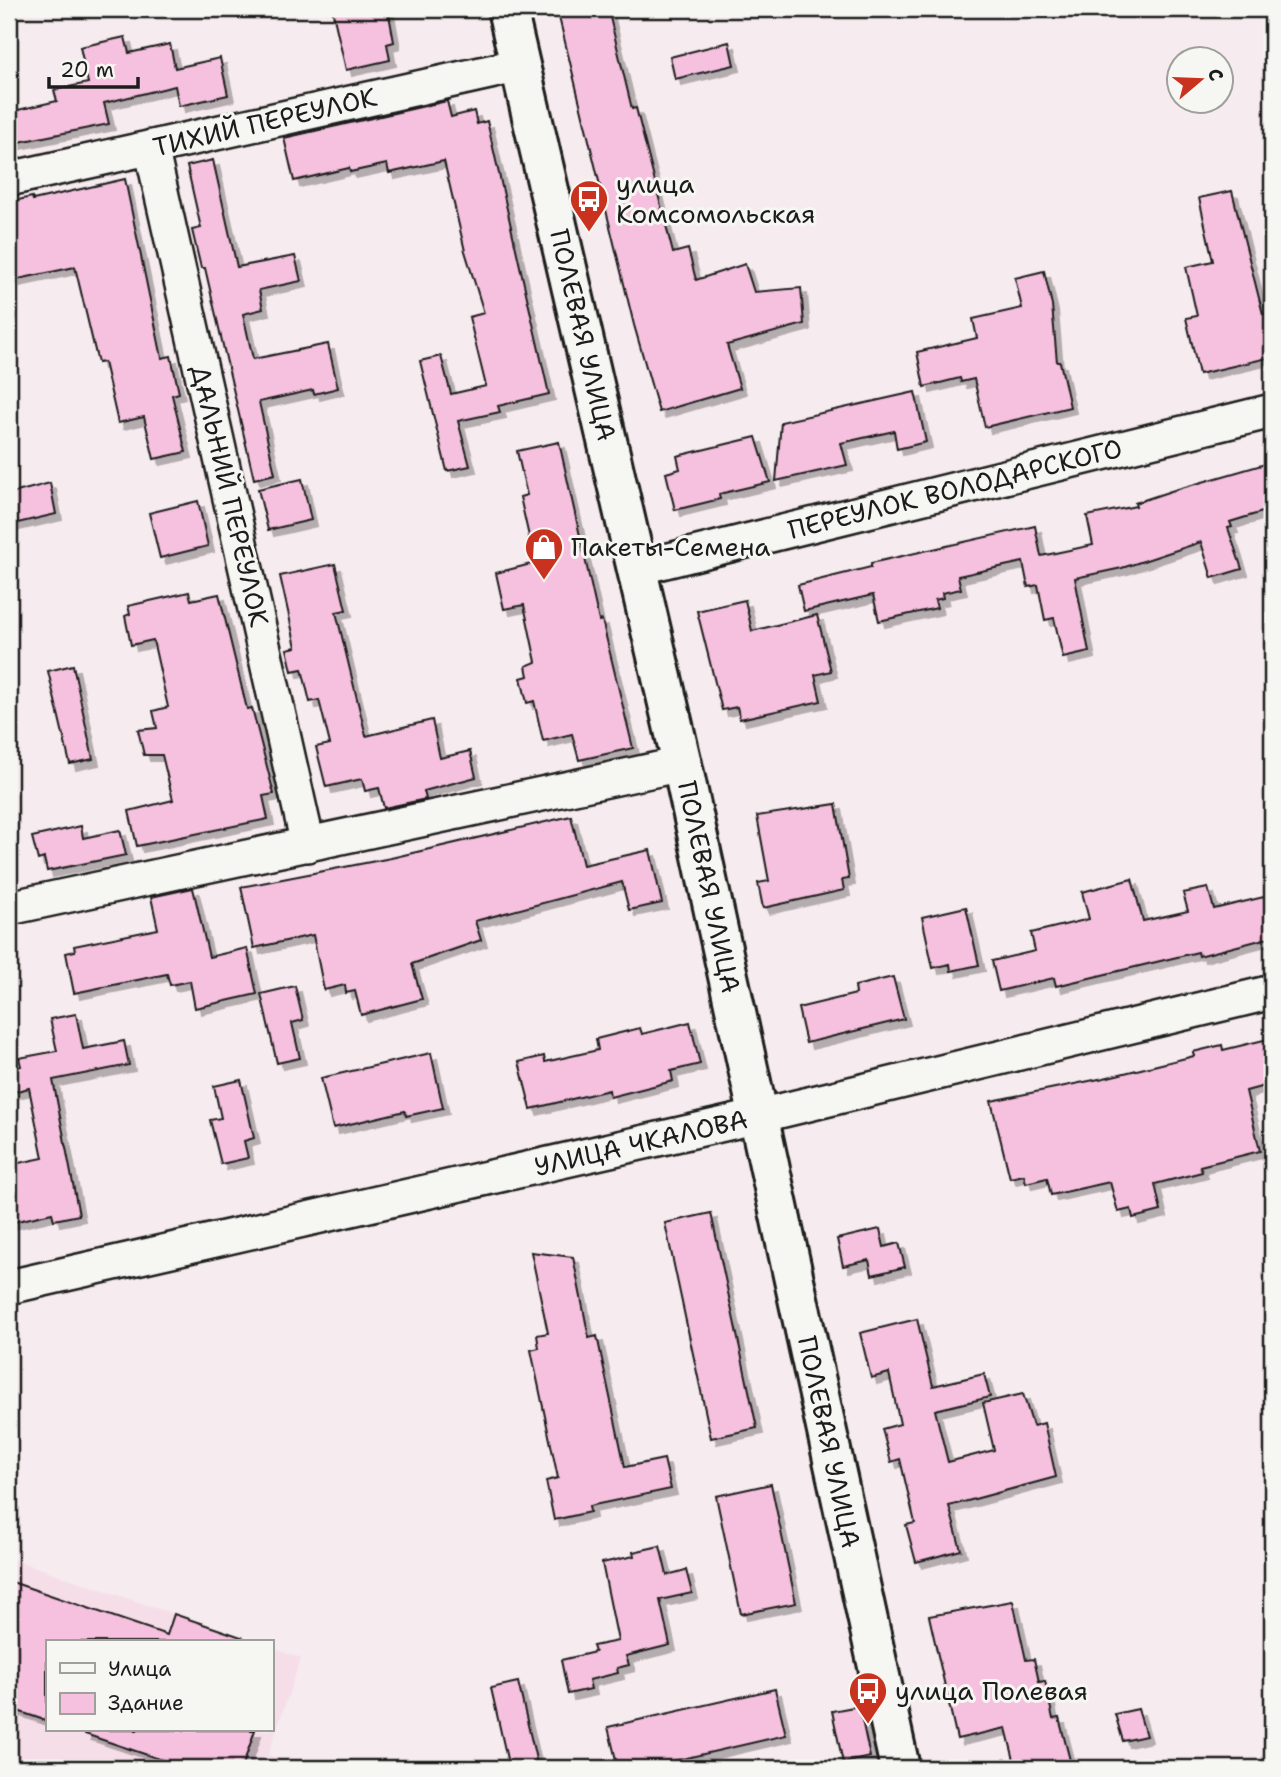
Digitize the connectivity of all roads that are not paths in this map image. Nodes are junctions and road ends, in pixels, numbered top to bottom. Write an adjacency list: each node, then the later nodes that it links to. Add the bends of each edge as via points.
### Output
1 (507, 9): 2 (main road, ПОЛЕВАЯ УЛИЦА)
2 (521, 65): 3 (street, ТИХИЙ ПЕРЕУЛОК); 6 (main road, ПОЛЕВАЯ УЛИЦА)
3 (151, 147): 4 (street, ТИХИЙ ПЕРЕУЛОК); 8 (street, ДАЛЬНИЙ ПЕРЕУЛОК)
4 (9, 179)
5 (1272, 411): 6 (street, ПЕРЕУЛОК ВОЛОДАРСКОГО)
6 (637, 568): 7 (main road, ПОЛЕВАЯ УЛИЦА)
7 (682, 764): 8 (street); 11 (main road, ПОЛЕВАЯ УЛИЦА)
8 (308, 845): 9 (street)
9 (9, 908)
10 (1272, 992): 11 (street, УЛИЦА ЧКАЛОВА)
11 (759, 1116): 12 (street, УЛИЦА ЧКАЛОВА); 13 (main road, ПОЛЕВАЯ УЛИЦА)
12 (9, 1287)
13 (900, 1768)

